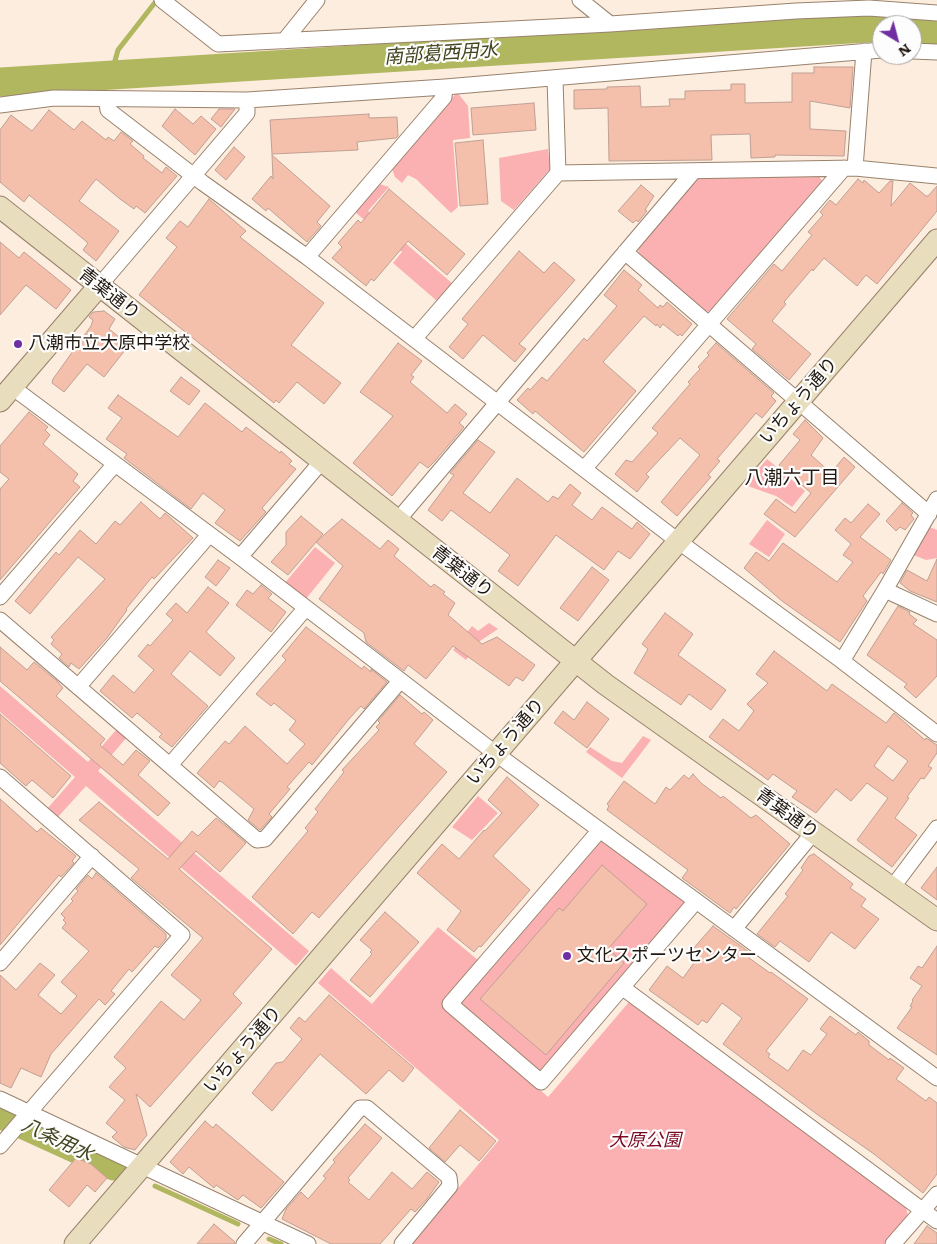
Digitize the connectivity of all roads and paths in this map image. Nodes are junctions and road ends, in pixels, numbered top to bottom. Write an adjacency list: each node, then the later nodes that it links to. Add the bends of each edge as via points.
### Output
1 (162, 0): 6 (street, via 218,44)
2 (317, 0): 6 (street)
3 (580, 0): 5 (street)
4 (937, 12): 5 (street, via 869,8)
5 (610, 24): 6 (street)
6 (284, 40)
7 (864, 51): 8 (street); 11 (street); 16 (street)
8 (872, 51)
9 (922, 51): 10 (street)
10 (937, 52)
11 (555, 79): 12 (street); 18 (street)
12 (445, 88): 14 (street); 24 (street, via 444,97)
13 (106, 99): 14 (street); 15 (street, via 54,98); 19 (street, via 108,110)
14 (247, 100): 19 (street, via 248,113)
15 (0, 105)
16 (849, 168): 17 (street); 20 (street); 26 (street)
17 (694, 171): 18 (street); 23 (street)
18 (558, 173): 27 (street)
19 (194, 175): 24 (street); 25 (street)
20 (937, 176)
21 (0, 208): 25 (street, 青葉通り)
22 (937, 240): 29 (street, いちょう通り)
23 (625, 252): 26 (street); 30 (street)
24 (307, 257): 27 (street)
25 (99, 286): 28 (street); 31 (street, 青葉通り)
26 (709, 325): 29 (street); 33 (street)
27 (414, 339): 30 (street)
28 (6, 394): 32 (street)
29 (799, 401): 35 (street); 38 (street, いちょう通り)
30 (497, 403): 33 (street); 36 (street)
31 (322, 462): 36 (street, 青葉通り); 39 (street)
32 (115, 464): 37 (street); 41 (street)
33 (584, 469): 38 (street)
34 (937, 499): 35 (street)
35 (929, 514): 40 (street)
36 (397, 521): 46 (street, 青葉通り)
37 (209, 535): 39 (street); 48 (street)
38 (678, 542): 45 (street); 46 (street, いちょう通り)
39 (240, 557): 42 (street)
40 (886, 590): 43 (street); 45 (street)
41 (0, 596)
42 (305, 608): 47 (street); 51 (street)
43 (937, 614)
44 (0, 620): 48 (street)
45 (842, 660): 49 (street)
46 (575, 661): 50 (street, いちょう通り); 55 (street, 青葉通り)
47 (400, 681): 50 (street); 51 (street, via 265,839 256,840)
48 (78, 687): 51 (street)
49 (937, 734)
50 (495, 753): 54 (street); 67 (street, いちょう通り)
51 (170, 765)
52 (0, 777): 56 (street)
53 (937, 828): 57 (street)
54 (600, 830): 58 (street); 62 (street, via 450,1004 541,1082)
55 (813, 833): 57 (street, 青葉通り); 60 (street)
56 (92, 856): 61 (street); 65 (street, via 182,934)
57 (892, 888): 59 (street, 青葉通り)
58 (696, 901): 60 (street); 62 (street)
59 (937, 920)
60 (734, 929): 63 (street)
61 (0, 963)
62 (623, 988): 69 (street)
63 (937, 1078)
64 (0, 1099): 65 (street)
65 (23, 1119): 66 (street); 67 (street)
66 (0, 1146)
67 (142, 1166): 71 (street); 72 (street, いちょう通り)
68 (937, 1194): 69 (street)
69 (923, 1210): 70 (street); 76 (street)
70 (937, 1221)
71 (262, 1223): 73 (street); 74 (street); 75 (street, via 360,1108 367,1108 449,1177 450,1186)
72 (75, 1244)
73 (244, 1244)
74 (308, 1244)
75 (402, 1244)
76 (893, 1244)

